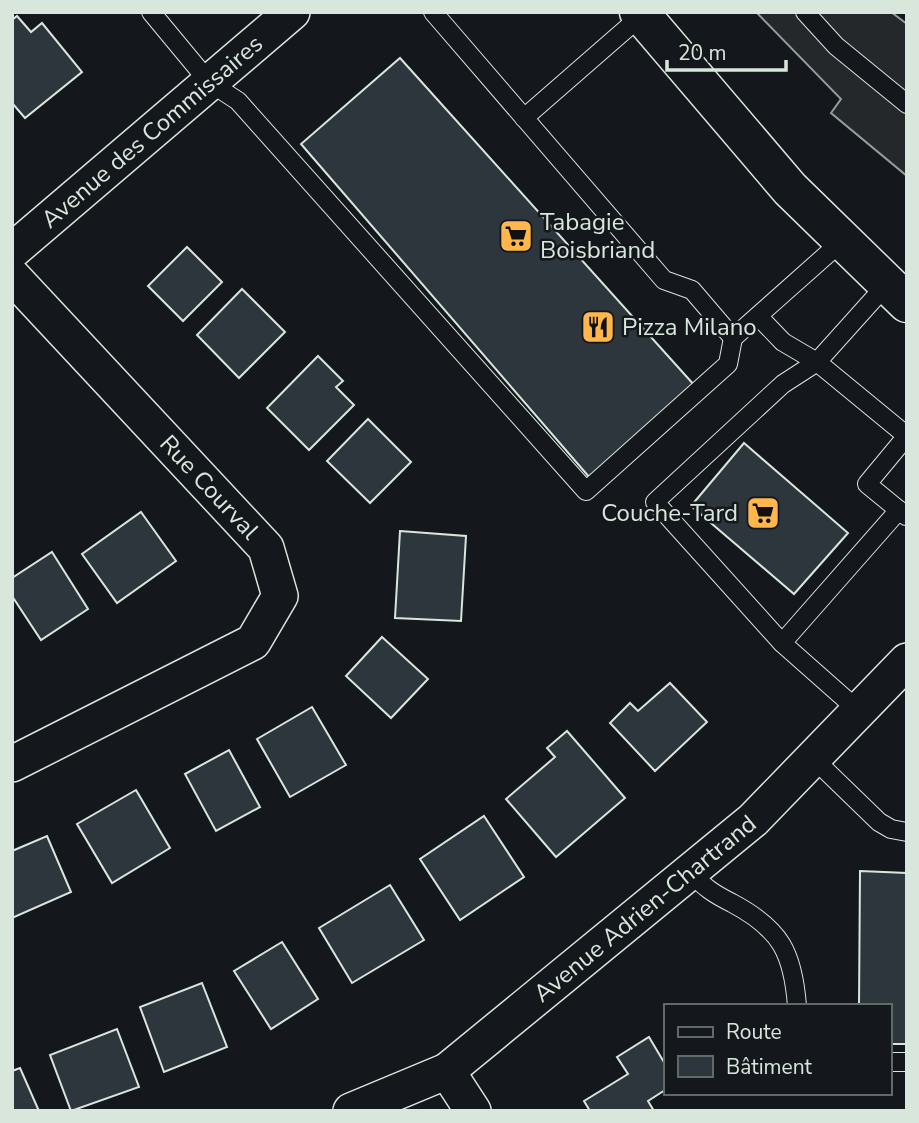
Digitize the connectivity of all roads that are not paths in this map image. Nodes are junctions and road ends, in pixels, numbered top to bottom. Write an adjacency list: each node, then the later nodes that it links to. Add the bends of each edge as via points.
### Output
1 (151, 12): 6 (lane)
2 (292, 12): 6 (street, Avenue des Commissaires)
3 (433, 12): 8 (lane)
4 (804, 12): 7 (lane, via 836,46)
5 (640, 14): 8 (lane); 9 (street)
6 (209, 82): 10 (street, Avenue des Commissaires); 14 (lane, via 238,101 586,491 729,364)
7 (907, 104)
8 (524, 118): 14 (lane, via 664,280 692,290)
9 (841, 242): 12 (street); 13 (lane)
10 (12, 251)
11 (12, 275): 22 (street, Rue Courval, via 266,548 280,596 253,642)
12 (897, 294): 15 (lane)
13 (758, 316): 14 (lane); 15 (lane, via 783,342)
14 (733, 338)
15 (817, 362): 16 (lane); 18 (lane, via 783,384 655,502)
16 (906, 436): 17 (lane, via 867,484)
17 (903, 514): 18 (lane)
18 (782, 643): 20 (lane)
19 (907, 661): 20 (street, Avenue Adrien-Chartrand)
20 (860, 712): 21 (street, Avenue Adrien-Chartrand)
21 (814, 759): 23 (lane, via 879,822); 24 (street, Avenue Adrien-Chartrand, via 753,820)
22 (12, 764)
23 (907, 832)
24 (690, 871): 25 (lane, via 708,891 750,914 785,947 795,971); 26 (street, Avenue Adrien-Chartrand)
25 (797, 1004)
26 (447, 1071): 27 (street, Avenue Adrien-Chartrand); 28 (street)
27 (351, 1111)
28 (473, 1111)

